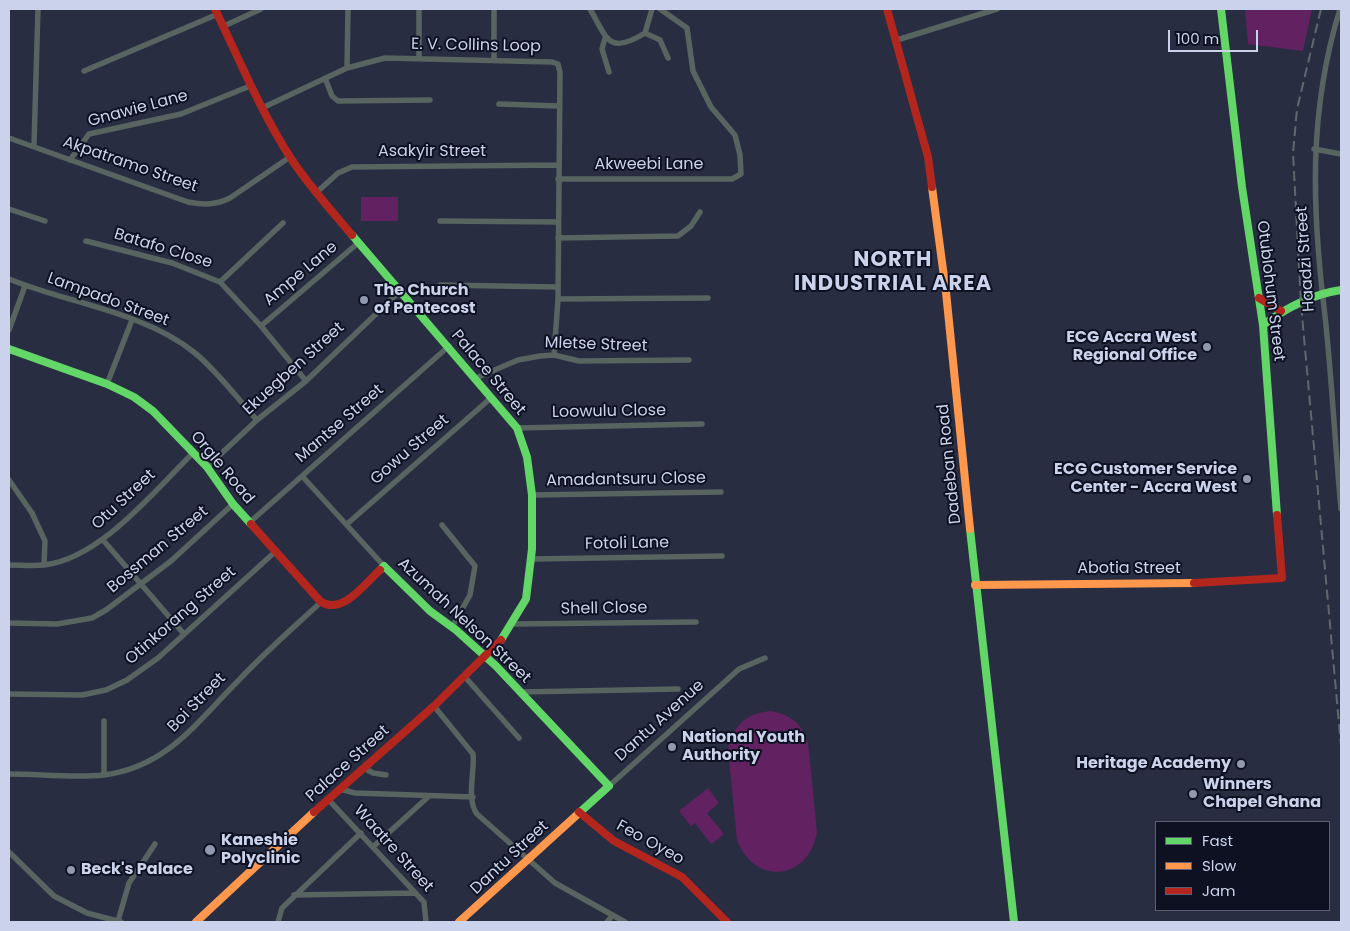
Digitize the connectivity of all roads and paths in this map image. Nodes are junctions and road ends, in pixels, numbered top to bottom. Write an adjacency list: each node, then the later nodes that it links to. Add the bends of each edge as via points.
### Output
1 (38, 9): 32 (street)
2 (261, 9): 15 (street)
3 (348, 9): 22 (street)
4 (419, 9): 19 (street)
5 (494, 9): 21 (street)
6 (590, 9): 17 (street)
7 (652, 9): 16 (street)
8 (660, 9): 38 (street, Akweebi Lane, via 687,28 697,80 711,107 731,129 738,143 742,169 739,177)
9 (887, 9): 18 (street, Dadeban Road)
10 (997, 9): 18 (street)
11 (1221, 9): 58 (street, Otublohum Street)
12 (1340, 9): 14 (street, Haadzi Street)
13 (217, 11): 15 (street, Palace Street); 23 (street)
14 (1339, 21): 33 (street, Haadzi Street, via 1324,71)
15 (224, 26): 26 (street, Palace Street)
16 (645, 33): 17 (street, via 624,44); 20 (street, via 660,40)
17 (605, 38): 24 (street, via 602,49)
18 (897, 40): 97 (street, Dadeban Road, via 928,157 946,292)
19 (419, 57): 21 (street, E. V. Collins Loop); 22 (street, E. V. Collins Loop, via 385,58)
20 (668, 58)
21 (494, 59): 29 (street, E. V. Collins Loop, via 558,64)
22 (347, 68): 25 (street, E. V. Collins Loop)
23 (84, 71)
24 (609, 72)
25 (325, 78): 27 (street, via 332,96 338,101); 30 (street, E. V. Collins Loop)
26 (250, 86): 30 (street, Palace Street); 36 (street, Gnawie Lane, via 181,114 90,134)
27 (430, 100)
28 (499, 104): 29 (street)
29 (559, 106): 37 (street, E. V. Collins Loop)
30 (262, 108): 35 (street, Palace Street)
31 (9, 138): 32 (street, Akpatramo Street)
32 (34, 145): 36 (street, Akpatramo Street)
33 (1314, 149): 34 (street); 56 (street, Haadzi Street)
34 (1341, 154)
35 (290, 157): 36 (street, Akpatramo Street, via 230,198 212,204 188,202); 39 (street, Palace Street)
36 (70, 160)
37 (558, 166): 38 (street, E. V. Collins Loop); 39 (street, Asakyir Street, via 352,167 338,173)
38 (558, 178): 44 (street, E. V. Collins Loop)
39 (316, 193): 48 (street, Palace Street)
40 (9, 209): 42 (street)
41 (700, 212): 46 (street, via 691,226 678,236)
42 (45, 220)
43 (440, 221): 44 (street)
44 (558, 222): 46 (street, E. V. Collins Loop)
45 (283, 223): 50 (street)
46 (558, 238): 53 (street, E. V. Collins Loop)
47 (86, 241): 50 (street, Batafo Close, via 172,263)
48 (358, 243): 55 (street, Palace Street); 63 (street, Ampe Lane)
49 (9, 279): 52 (street, Lampado Street)
50 (220, 282): 63 (street, Batafo Close)
51 (440, 285): 53 (street)
52 (25, 286): 61 (street, Lampado Street); 64 (street)
53 (558, 287): 59 (street, E. V. Collins Loop)
54 (1341, 290): 56 (street)
55 (400, 291): 65 (street, Palace Street); 70 (street, Ekuegben Street)
56 (1321, 295): 60 (street); 80 (street, Haadzi Street)
57 (708, 298): 59 (street)
58 (1259, 298): 60 (street); 62 (street, Otublohum Street)
59 (558, 300): 67 (street, E. V. Collins Loop)
60 (1281, 311): 62 (street)
61 (132, 320): 71 (street); 73 (street, Lampado Street, via 177,340 196,353)
62 (1263, 325): 95 (street, Otublohum Street)
63 (261, 326): 70 (street, Batafo Close)
64 (9, 330)
65 (449, 346): 69 (street, Palace Street); 78 (street, Mantse Street)
66 (9, 349): 71 (street, Orgle Road)
67 (554, 355): 68 (street, Mletse Street, via 579,361); 69 (street, Mletse Street, via 518,360)
68 (689, 360)
69 (476, 378): 72 (street, Palace Street)
70 (306, 381): 73 (street, Ekuegben Street)
71 (106, 384): 76 (street, Orgle Road, via 134,397 153,411)
72 (492, 397): 75 (street, Palace Street); 86 (street, Gowu Street)
73 (257, 420): 77 (street, Ekuegben Street)
74 (702, 424): 75 (street, Loowulu Close)
75 (516, 428): 82 (street, Palace Street, via 527,454)
76 (193, 453): 77 (street, Orgle Road); 88 (street, Otu Street)
77 (207, 467): 83 (street, Orgle Road)
78 (302, 476): 85 (street, Mantse Street); 86 (street, Azumah Nelson Street)
79 (9, 480): 93 (street, via 32,513 45,541)
80 (1340, 482): 84 (street, Haadzi Street)
81 (721, 492): 82 (street, Amadantsuru Close)
82 (532, 495): 91 (street, Palace Street)
83 (233, 504): 85 (street, Orgle Road); 96 (street, Bossman Street, via 171,561)
84 (1341, 509)
85 (250, 522): 89 (street, Orgle Road)
86 (346, 524): 94 (street, Azumah Nelson Street)
87 (442, 525): 102 (street, via 475,566 470,595)
88 (103, 540): 93 (street, Otu Street, via 79,554); 96 (street)
89 (276, 551): 98 (street, Orgle Road); 103 (street, Otinkorang Street)
90 (722, 556): 91 (street, Fotoli Lane)
91 (532, 559): 101 (street, Palace Street, via 528,595)
92 (9, 565): 93 (street, Otu Street)
93 (44, 565)
94 (384, 566): 98 (street, via 342,604 330,607); 102 (street, Azumah Nelson Street)
95 (1282, 578): 97 (street, Abotia Street, via 1192,583)
96 (140, 583): 100 (street, Bossman Street, via 92,618 57,624); 103 (street)
97 (975, 585): 140 (street, Dadeban Road)
98 (321, 602): 115 (street, Boi Street, via 238,680 182,740 159,756)
99 (696, 622): 101 (street, Shell Close)
100 (9, 624)
101 (513, 624): 104 (street, Palace Street)
102 (452, 627): 104 (street, Azumah Nelson Street)
103 (184, 634): 109 (street, Otinkorang Street, via 158,658 106,690 82,695)
104 (487, 657): 106 (street, Palace Street); 108 (street, Azumah Nelson Street)
105 (765, 658): 117 (street, Dantu Avenue, via 739,670)
106 (465, 677): 110 (street, Palace Street); 112 (street)
107 (678, 689): 108 (street)
108 (521, 692): 117 (street, Azumah Nelson Street)
109 (9, 694)
110 (434, 706): 113 (street, Palace Street); 120 (street, via 474,754)
111 (104, 721): 115 (street)
112 (519, 738)
113 (364, 768): 116 (street); 118 (street, Palace Street)
114 (9, 774): 115 (street, Boi Street)
115 (104, 775)
116 (386, 775)
117 (609, 786): 122 (street, Dantu Avenue)
118 (340, 789): 119 (street, via 355,793); 121 (street, Palace Street)
119 (428, 797): 120 (street); 125 (street)
120 (473, 797): 127 (street, via 477,814)
121 (328, 799): 123 (street, Waatre Street); 133 (street, Palace Street)
122 (579, 812): 127 (street, Dantu Street); 139 (street, Feo Oyeo, via 614,841 682,877)
123 (361, 833): 125 (street, Waatre Street); 129 (street)
124 (155, 844): 132 (street, via 129,882)
125 (374, 846): 128 (street, Waatre Street)
126 (9, 852): 131 (street, via 54,896)
127 (529, 861): 130 (street, via 562,888); 136 (street, Dantu Street)
128 (415, 893): 129 (street); 135 (street, Waatre Street, via 425,904)
129 (294, 895): 134 (street, via 280,911)
130 (612, 916): 137 (street); 138 (street)
131 (103, 920): 132 (street)
132 (119, 922)
133 (196, 922)
134 (278, 922)
135 (426, 922)
136 (459, 922)
137 (607, 922)
138 (625, 922)
139 (727, 922)
140 (1014, 922)

